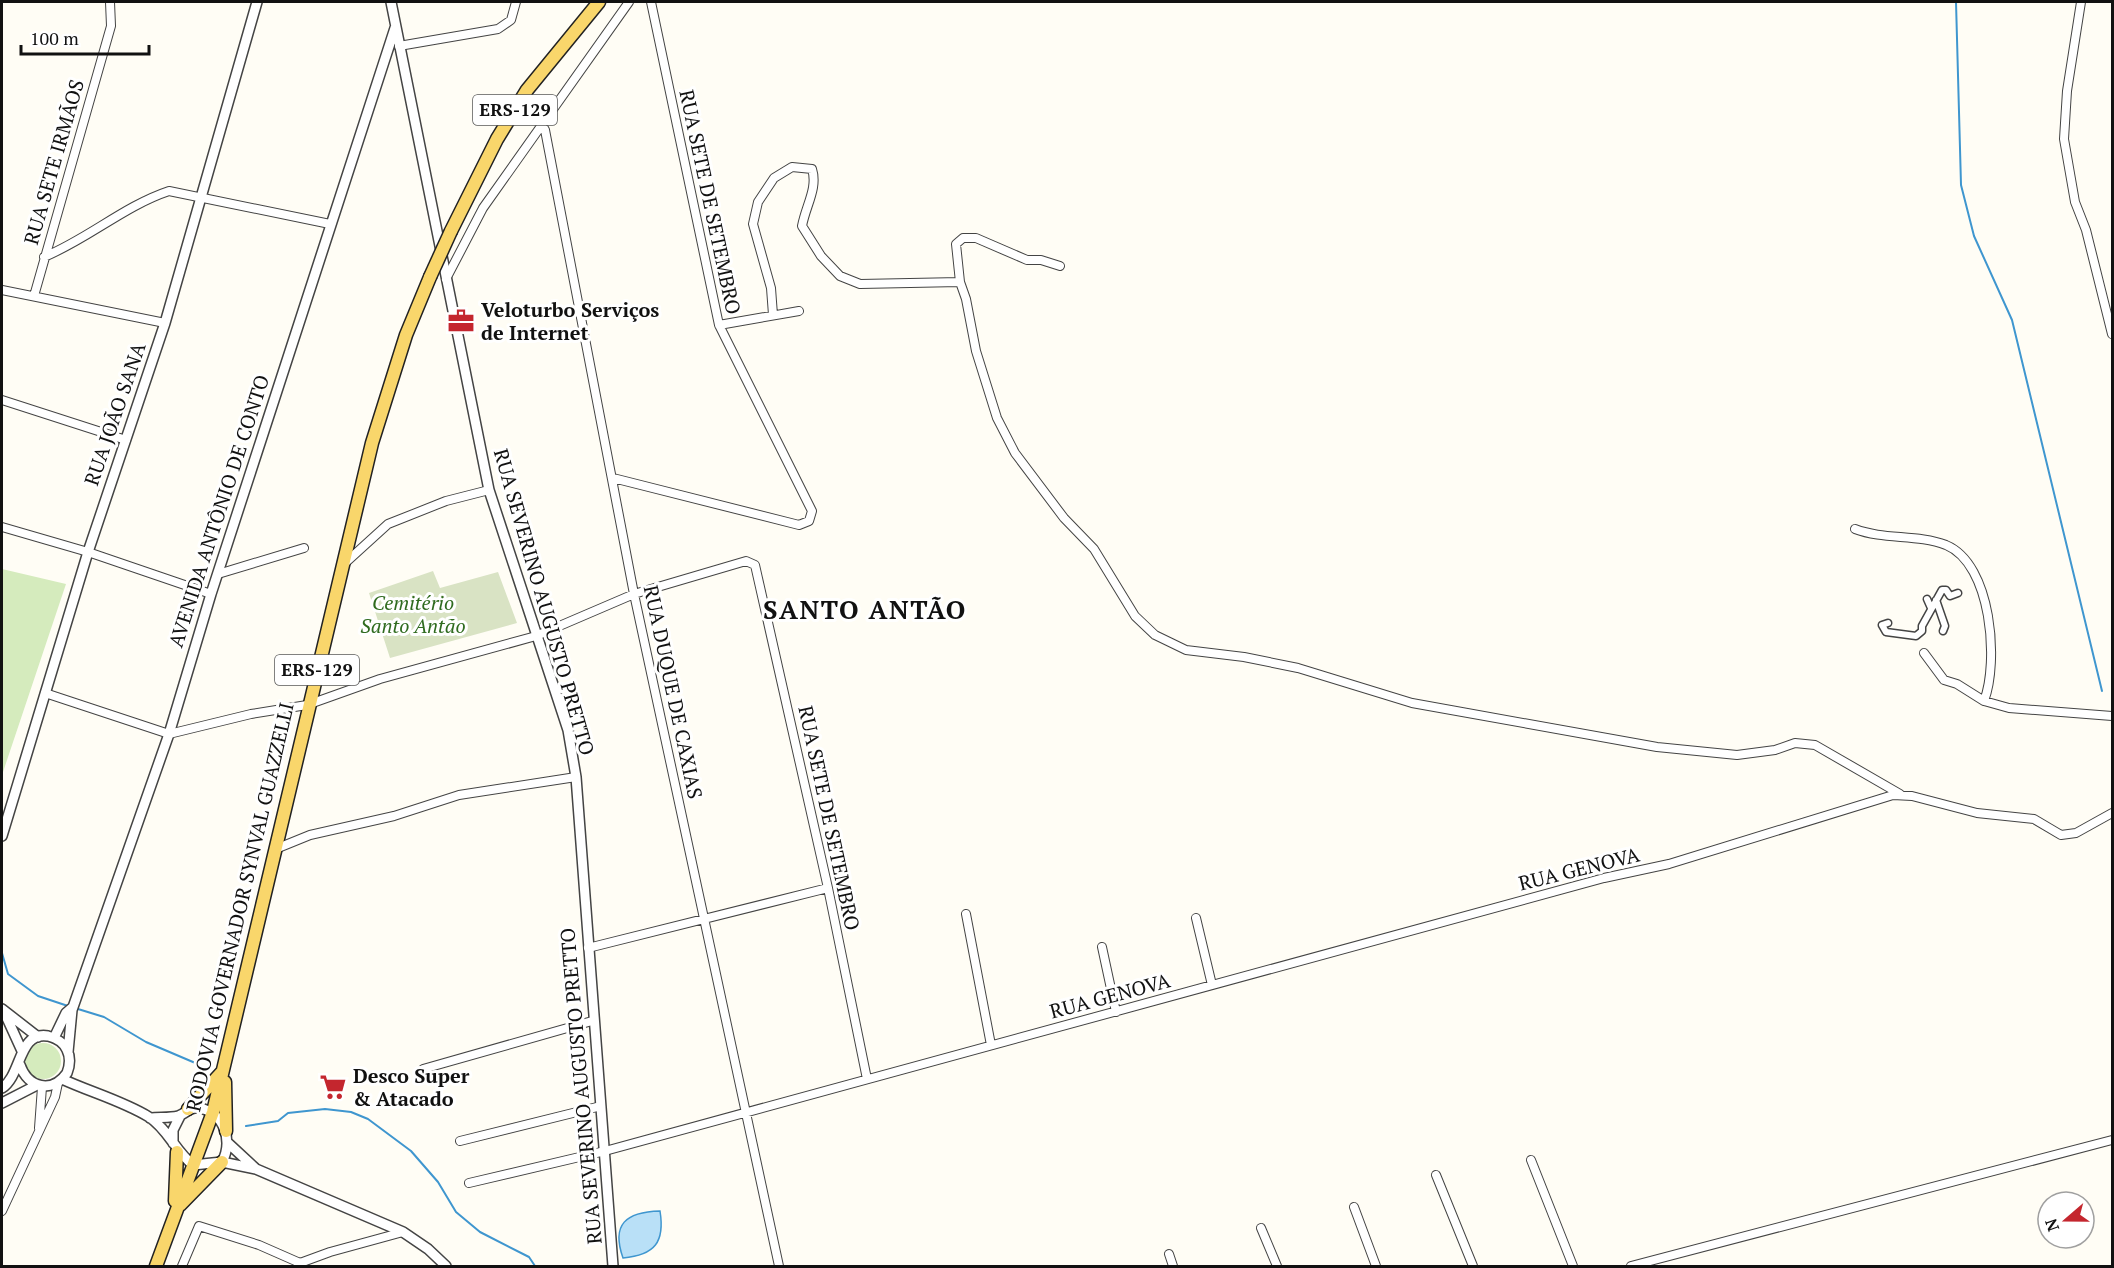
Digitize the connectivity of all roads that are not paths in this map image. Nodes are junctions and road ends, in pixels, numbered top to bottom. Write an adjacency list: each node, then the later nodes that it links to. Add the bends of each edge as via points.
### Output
1 (110, 2): 14 (street, RUA SETE IRMÃOS, via 111,26)
2 (256, 2): 12 (street, RUA JOÃO SANA)
3 (391, 2): 9 (street, RUA SEVERINO AUGUSTO PRETTO)
4 (516, 2): 10 (street, via 511,20 498,29)
5 (599, 2): 33 (main road, RODOVIA GOVERNADOR SYNVAL GUAZZELLI / ERS-129, bridge, via 527,90 496,139 430,277 406,335 372,443)
6 (628, 2): 11 (street)
7 (651, 2): 23 (street, RUA SETE DE SETEMBRO)
8 (2080, 2): 24 (street, via 2064,139 2074,202 2086,230)
9 (396, 26): 10 (street, RUA SEVERINO AUGUSTO PRETTO); 13 (street, AVENIDA ANTÔNIO DE CONTO)
10 (399, 46): 16 (street, RUA SEVERINO AUGUSTO PRETTO)
11 (541, 123): 16 (street, via 483,208); 27 (street, RUA DUQUE DE CAXIAS)
12 (200, 200): 13 (street); 14 (street, via 169,191 147,199 70,246); 22 (street, RUA JOÃO SANA)
13 (330, 224): 34 (street, AVENIDA ANTÔNIO DE CONTO)
14 (44, 256): 19 (street, RUA SETE IRMÃOS)
15 (1060, 266): 17 (street, via 1027,260 976,238 963,238 956,244 955,252)
16 (446, 279): 28 (street, RUA SEVERINO AUGUSTO PRETTO)
17 (960, 282): 21 (street, via 860,284 840,276 821,256 802,226 816,182 812,169 792,167 774,178 758,202 753,224 771,288); 50 (street, via 997,417 1015,453 1064,518 1094,549 1136,616 1155,635 1186,650 1298,668 1412,703 1657,747 1737,755 1796,743 1815,745)
18 (2, 290): 19 (street)
19 (34, 296): 22 (street)
20 (799, 311): 21 (street)
21 (773, 315): 23 (street)
22 (165, 323): 26 (street, RUA JOÃO SANA)
23 (719, 325): 27 (street, RUA SETE DE SETEMBRO, via 812,511 809,521 799,525)
24 (2112, 334)
25 (2, 400): 26 (street)
26 (126, 440): 32 (street, RUA JOÃO SANA)
27 (614, 478): 37 (street, RUA DUQUE DE CAXIAS)
28 (489, 490): 33 (street, via 446,501 388,524); 42 (street, RUA SEVERINO AUGUSTO PRETTO)
29 (2, 527): 32 (street)
30 (1855, 529): 45 (street, via 1871,535 1949,546 1973,572 1990,621 1989,686)
31 (304, 549): 34 (street)
32 (88, 552): 36 (street); 44 (street, RUA JOÃO SANA)
33 (344, 564): 46 (main road, RODOVIA GOVERNADOR SYNVAL GUAZZELLI / ERS-129)
34 (218, 574): 36 (street, AVENIDA ANTÔNIO DE CONTO)
35 (1958, 592): 39 (street, via 1950,596 1942,590)
36 (211, 594): 48 (street, AVENIDA ANTÔNIO DE CONTO)
37 (634, 594): 42 (street); 54 (street, RUA SETE DE SETEMBRO, via 746,561 755,565); 57 (street, RUA DUQUE DE CAXIAS)
38 (1927, 599): 39 (street)
39 (1935, 604): 40 (street, via 1919,637 1886,632 1882,625); 41 (street, via 1945,626)
40 (1888, 623)
41 (1943, 631)
42 (536, 636): 46 (street, via 380,679); 49 (street, RUA SEVERINO AUGUSTO PRETTO, via 568,730)
43 (1924, 653): 45 (street, via 1944,680)
44 (45, 693): 48 (street); 52 (street, RUA JOÃO SANA)
45 (1984, 701): 47 (street, via 2009,708)
46 (307, 705): 48 (street); 53 (main road, RODOVIA GOVERNADOR SYNVAL GUAZZELLI / ERS-129)
47 (2112, 716)
48 (169, 734): 62 (street, AVENIDA ANTÔNIO DE CONTO)
49 (576, 777): 53 (street, via 459,795 394,816 310,835); 59 (street, RUA SEVERINO AUGUSTO PRETTO)
50 (1900, 795): 51 (street, via 1977,813 2034,819 2061,835 2076,833); 60 (street, RUA GENOVA, via 1759,838)
51 (2112, 813)
52 (2, 836)
53 (278, 848): 71 (main road, RODOVIA GOVERNADOR SYNVAL GUAZZELLI / ERS-129)
54 (828, 888): 57 (street); 73 (street, RUA SETE DE SETEMBRO)
55 (966, 914): 67 (street)
56 (1196, 918): 60 (street)
57 (706, 921): 59 (street); 80 (street, RUA DUQUE DE CAXIAS)
58 (1102, 947): 63 (street)
59 (588, 948): 64 (street, RUA SEVERINO AUGUSTO PRETTO)
60 (1212, 985): 63 (street, RUA GENOVA)
61 (3, 1011): 65 (street); 68 (street)
62 (70, 1012): 66 (street, AVENIDA ANTÔNIO DE CONTO); 69 (street, AVENIDA ANTÔNIO DE CONTO)
63 (1116, 1012): 67 (street, RUA GENOVA)
64 (592, 1021): 72 (street); 78 (street, RUA SEVERINO AUGUSTO PRETTO)
65 (38, 1037): 66 (street); 68 (street)
66 (54, 1038): 69 (street)
67 (991, 1046): 73 (street, RUA GENOVA)
68 (22, 1051): 70 (street)
69 (68, 1052): 74 (street, via 69,1066)
70 (20, 1065): 75 (street, via 29,1081); 76 (street)
71 (224, 1068): 79 (main road, RODOVIA GOVERNADOR SYNVAL GUAZZELLI / ERS-129); 81 (main road); 84 (main road)
72 (423, 1070)
73 (867, 1079): 80 (street, RUA GENOVA)
74 (60, 1081): 75 (street); 82 (street); 83 (street)
75 (40, 1086): 77 (street); 83 (street)
76 (2, 1088)
77 (2, 1103)
78 (601, 1106): 86 (street); 88 (street, RUA SEVERINO AUGUSTO PRETTO)
79 (213, 1112): 81 (street, via 198,1107); 84 (street); 91 (main road, RODOVIA GOVERNADOR SYNVAL GUAZZELLI / ERS-129)
80 (746, 1112): 88 (street, RUA GENOVA); 105 (street, RUA DUQUE DE CAXIAS)
81 (184, 1113): 82 (street); 87 (street, via 173,1130)
82 (150, 1118): 87 (street)
83 (39, 1133): 96 (street)
84 (227, 1137): 90 (street); 92 (street)
85 (2112, 1140): 111 (street)
86 (460, 1141)
87 (175, 1147): 91 (street); 97 (main road)
88 (605, 1151): 94 (street, RUA GENOVA); 104 (street, RUA SEVERINO AUGUSTO PRETTO)
89 (1531, 1160): 110 (street)
90 (222, 1162): 91 (street); 92 (street); 97 (main road)
91 (199, 1165): 97 (main road, RODOVIA GOVERNADOR SYNVAL GUAZZELLI / ERS-129)
92 (256, 1169): 99 (street)
93 (1436, 1175): 109 (street)
94 (469, 1183)
95 (1354, 1207): 108 (street)
96 (2, 1210)
97 (175, 1210): 101 (main road, RODOVIA GOVERNADOR SYNVAL GUAZZELLI / ERS-129)
98 (1262, 1228): 107 (street)
99 (403, 1232): 102 (street, via 300,1263 199,1226); 103 (street)
100 (1169, 1254): 106 (street)
101 (156, 1266)
102 (182, 1266)
103 (446, 1266)
104 (613, 1266)
105 (779, 1266)
106 (1173, 1266)
107 (1276, 1266)
108 (1376, 1266)
109 (1473, 1266)
110 (1573, 1266)
111 (1631, 1266)

